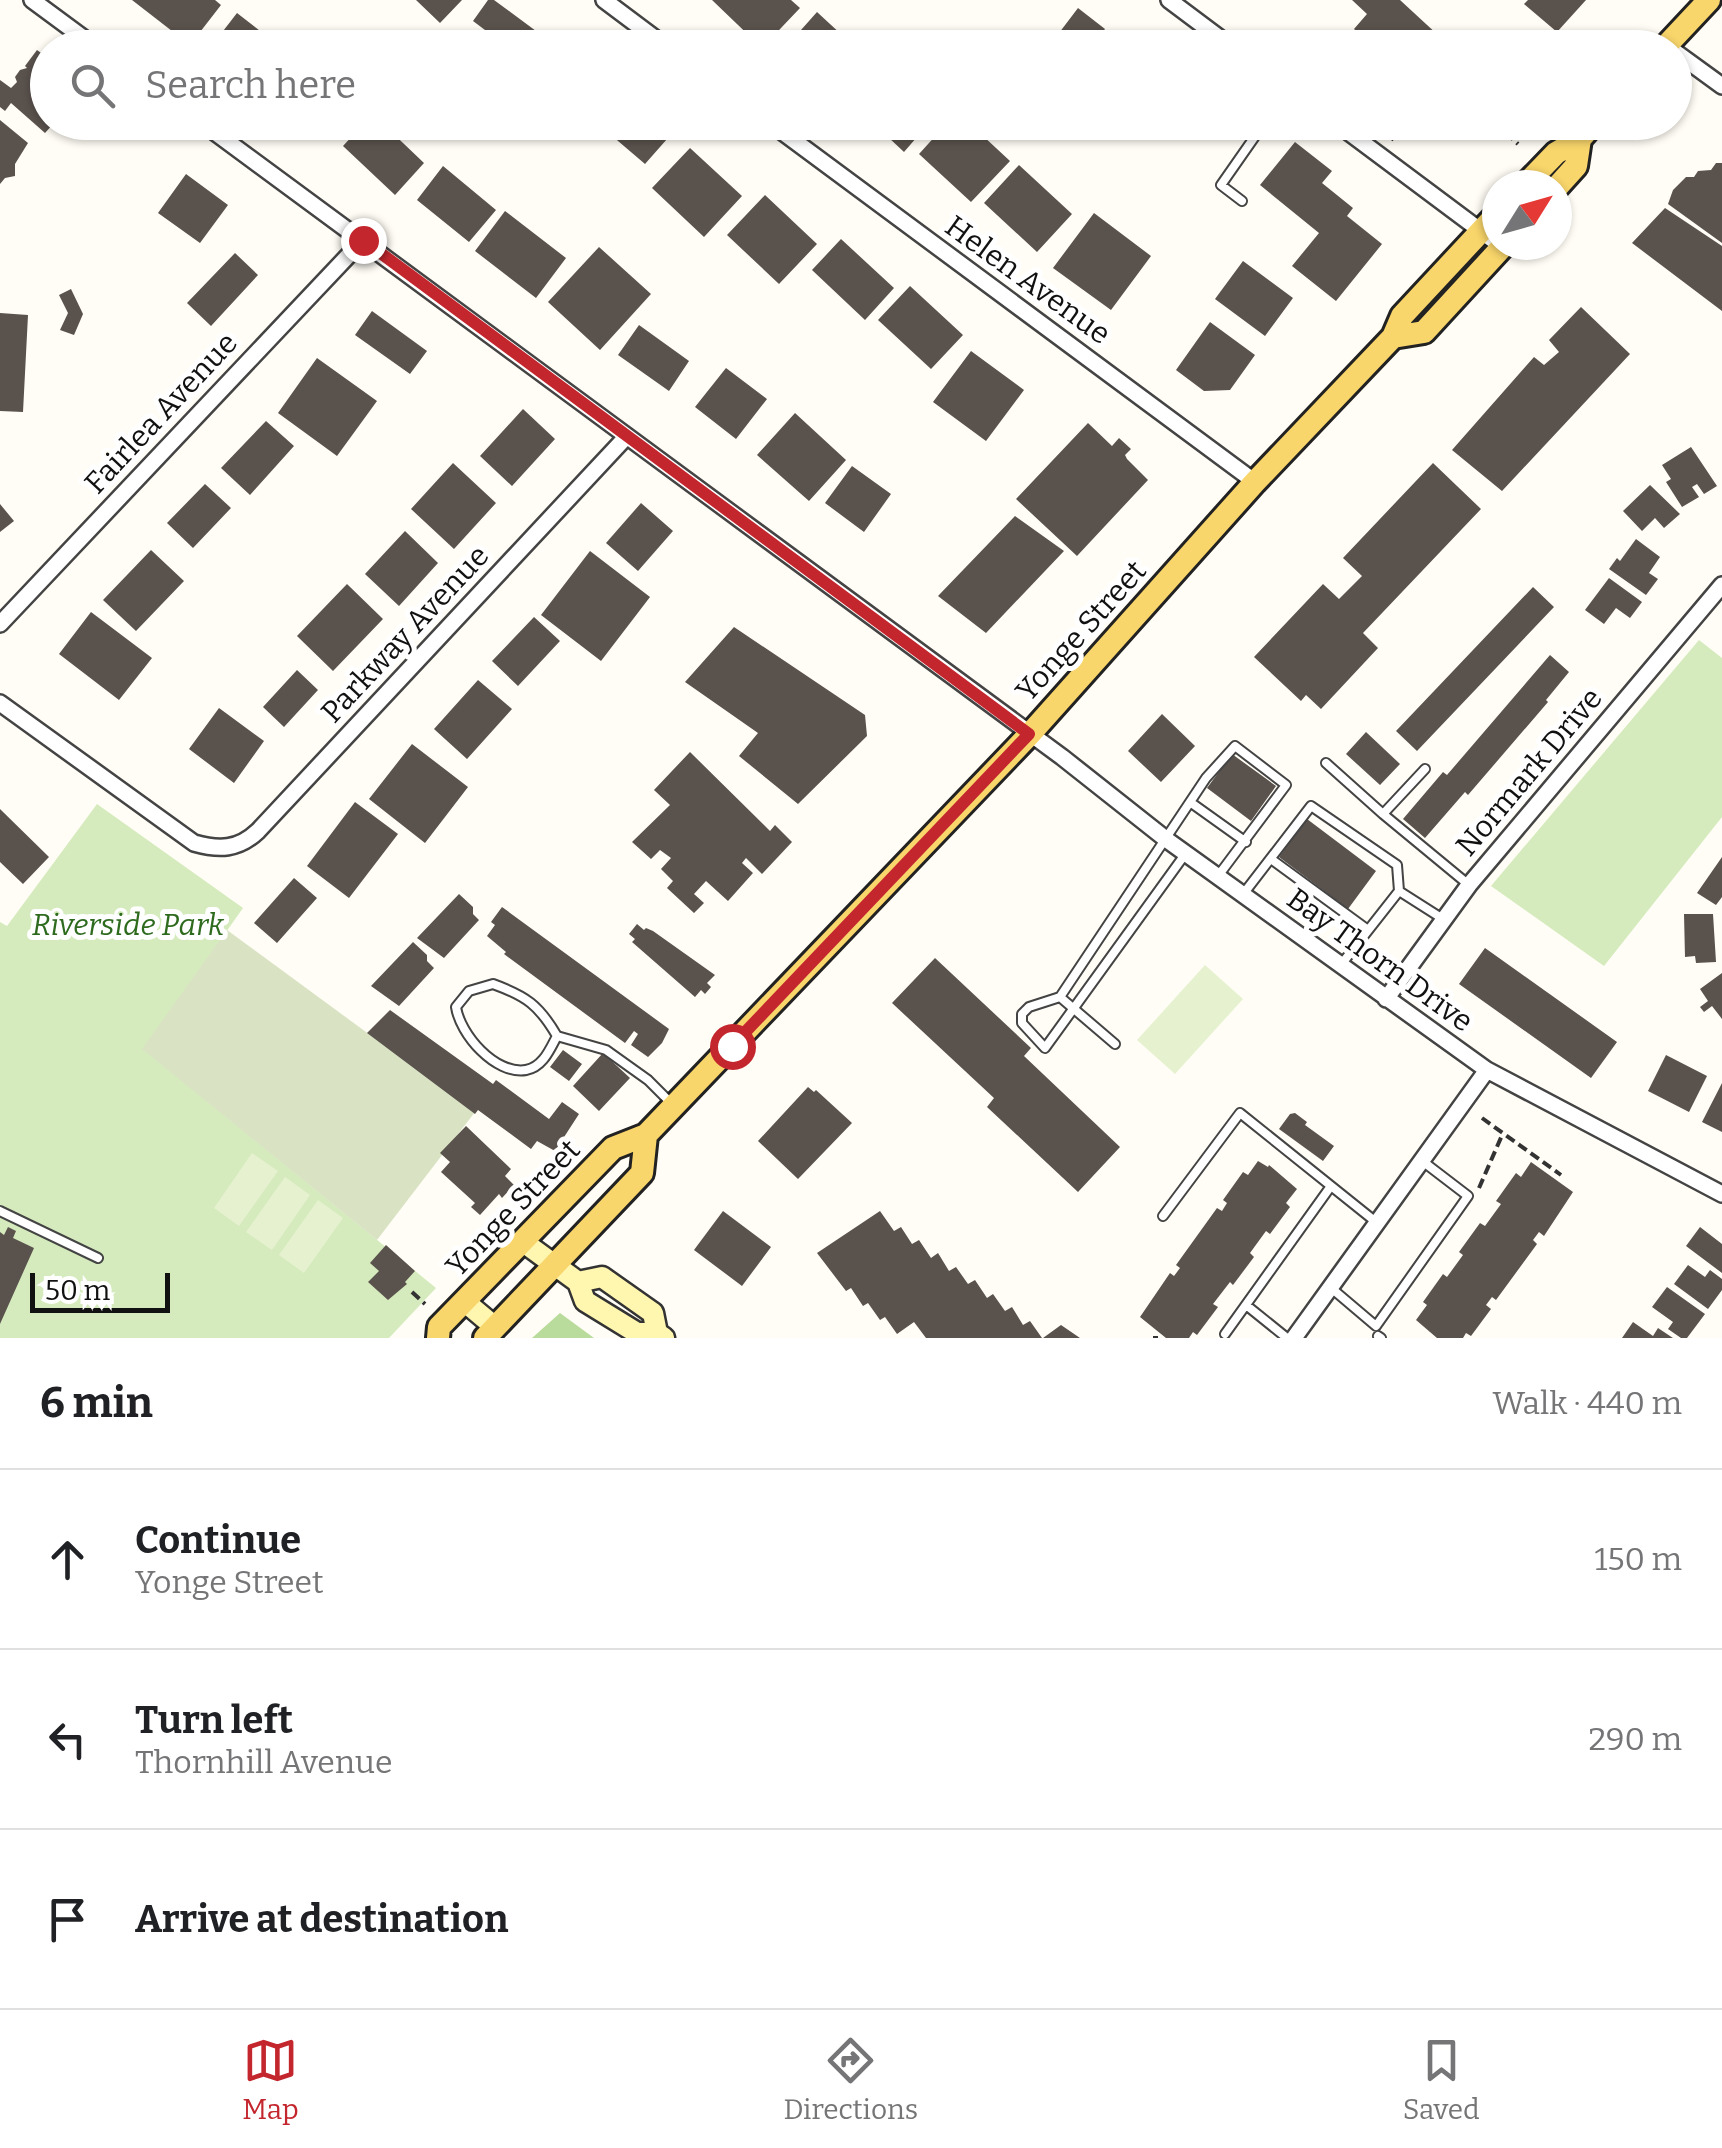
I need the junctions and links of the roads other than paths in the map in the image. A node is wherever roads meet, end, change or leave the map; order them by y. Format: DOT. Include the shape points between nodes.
graph roads {
  1 [pos="32,0"];
  2 [pos="604,0"];
  3 [pos="1169,0"];
  4 [pos="1709,0"];
  5 [pos="73,30"];
  6 [pos="644,30"];
  7 [pos="1208,30"];
  8 [pos="1683,30"];
  9 [pos="1692,65"];
  10 [pos="1722,86"];
  11 [pos="226,140"];
  12 [pos="793,140"];
  13 [pos="1252,140"];
  14 [pos="1359,140"];
  15 [pos="1573,140"];
  16 [pos="1585,140"];
  17 [pos="1539,170"];
  18 [pos="1572,170"];
  19 [pos="1242,201"];
  20 [pos="1482,231"];
  21 [pos="363,240"];
  22 [pos="1482,260"];
  23 [pos="626,436"];
  24 [pos="1255,482"];
  25 [pos="1722,585"];
  26 [pos="0,624"];
  27 [pos="0,703"];
  28 [pos="1029,734"];
  29 [pos="1326,764"];
  30 [pos="1425,769"];
  31 [pos="1190,802"];
  32 [pos="1383,814"];
  33 [pos="1167,840"];
  34 [pos="1246,842"];
  35 [pos="1186,853"];
  36 [pos="1271,859"];
  37 [pos="1218,876"];
  38 [pos="1469,885"];
  39 [pos="1399,890"];
  40 [pos="1243,895"];
  41 [pos="1443,920"];
  42 [pos="1368,930"];
  43 [pos="1340,966"];
  44 [pos="1060,997"];
  45 [pos="1386,999"];
  46 [pos="1074,1009"];
  47 [pos="557,1036"];
  48 [pos="1115,1044"];
  49 [pos="1487,1070"];
  50 [pos="674,1106"];
  51 [pos="646,1136"];
  52 [pos="1421,1160"];
  53 [pos="1331,1186"];
  54 [pos="1722,1194"];
  55 [pos="0,1211"];
  56 [pos="1163,1216"];
  57 [pos="1376,1222"];
  58 [pos="522,1241"];
  59 [pos="98,1258"];
  60 [pos="554,1265"];
  61 [pos="578,1282"];
  62 [pos="1330,1287"];
  63 [pos="464,1301"];
  64 [pos="1246,1305"];
  65 [pos="490,1332"];
  66 [pos="1225,1334"];
  67 [pos="1378,1335"];
  68 [pos="661,1336"];
  69 [pos="438,1338"];
  70 [pos="1290,1338"];
  1 -- 5 [label="street"];
  2 -- 6 [label="street"];
  3 -- 7 [label="street"];
  4 -- 8 [label="main road"];
  9 -- 10 [label="street"];
  11 -- 21 [label="street, Bay Thorn Drive"];
  12 -- 24 [label="street, Helen Avenue"];
  13 -- 19 [label="lane" via="1220,185"];
  14 -- 20 [label="street"];
  15 -- 17 [label="main road"];
  16 -- 18 [label="main road"];
  21 -- 23 [label="street, Bay Thorn Drive"];
  21 -- 26 [label="street, Fairlea Avenue"];
  22 -- 24 [label="main road, Yonge Street" via="1424,332 1393,336"];
  23 -- 27 [label="street, Parkway Avenue" via="240,844 194,843"];
  23 -- 28 [label="street, Bay Thorn Drive"];
  24 -- 28 [label="main road, Yonge Street"];
  25 -- 38 [label="street, Normark Drive"];
  28 -- 33 [label="street, Bay Thorn Drive"];
  28 -- 50 [label="main road, Yonge Street"];
  29 -- 32 [label="lane"];
  30 -- 32 [label="lane"];
  31 -- 33 [label="lane"];
  31 -- 34 [label="lane"];
  31 -- 34 [label="lane" via="1235,746 1286,785"];
  32 -- 38 [label="lane"];
  33 -- 35 [label="street, Bay Thorn Drive"];
  33 -- 44 [label="lane"];
  34 -- 37 [label="lane"];
  35 -- 37 [label="street, Bay Thorn Drive"];
  35 -- 46 [label="lane"];
  36 -- 39 [label="lane" via="1311,806 1397,865"];
  36 -- 40 [label="lane"];
  36 -- 42 [label="lane"];
  37 -- 40 [label="street, Bay Thorn Drive"];
  38 -- 41 [label="street, Normark Drive"];
  39 -- 41 [label="lane"];
  39 -- 42 [label="lane"];
  40 -- 43 [label="street, Bay Thorn Drive"];
  41 -- 45 [label="street, Normark Drive"];
  42 -- 43 [label="lane"];
  43 -- 45 [label="street, Bay Thorn Drive"];
  44 -- 46 [label="lane"];
  44 -- 46 [label="lane" via="1022,1014 1022,1023 1046,1048"];
  45 -- 49 [label="street, Bay Thorn Drive"];
  46 -- 48 [label="lane"];
  47 -- 47 [label="lane" via="546,1058 530,1070 510,1069 459,1026 456,1007 469,991 493,984 523,994"];
  47 -- 50 [label="lane" via="606,1050"];
  49 -- 52 [label="street"];
  49 -- 54 [label="street, Bay Thorn Drive"];
  50 -- 51 [label="main road, Yonge Street"];
  51 -- 58 [label="main road, Yonge Street" via="613,1148"];
  51 -- 60 [label="main road, Yonge Street" via="642,1173"];
  52 -- 57 [label="street"];
  52 -- 67 [label="lane" via="1468,1196"];
  53 -- 56 [label="lane" via="1240,1113"];
  53 -- 57 [label="lane"];
  53 -- 64 [label="lane"];
  55 -- 59 [label="lane"];
  57 -- 62 [label="street"];
  58 -- 60 [label="street"];
  58 -- 63 [label="main road, Yonge Street"];
  60 -- 61 [label="street"];
  60 -- 65 [label="main road, Yonge Street"];
  61 -- 68 [label="street" via="585,1301 637,1333"];
  61 -- 68 [label="street" via="602,1277 653,1313"];
  62 -- 67 [label="lane"];
  62 -- 70 [label="street"];
  63 -- 65 [label="street"];
  63 -- 69 [label="main road, Yonge Street" via="438,1327"];
  64 -- 66 [label="lane"];
  64 -- 70 [label="lane"];
}
